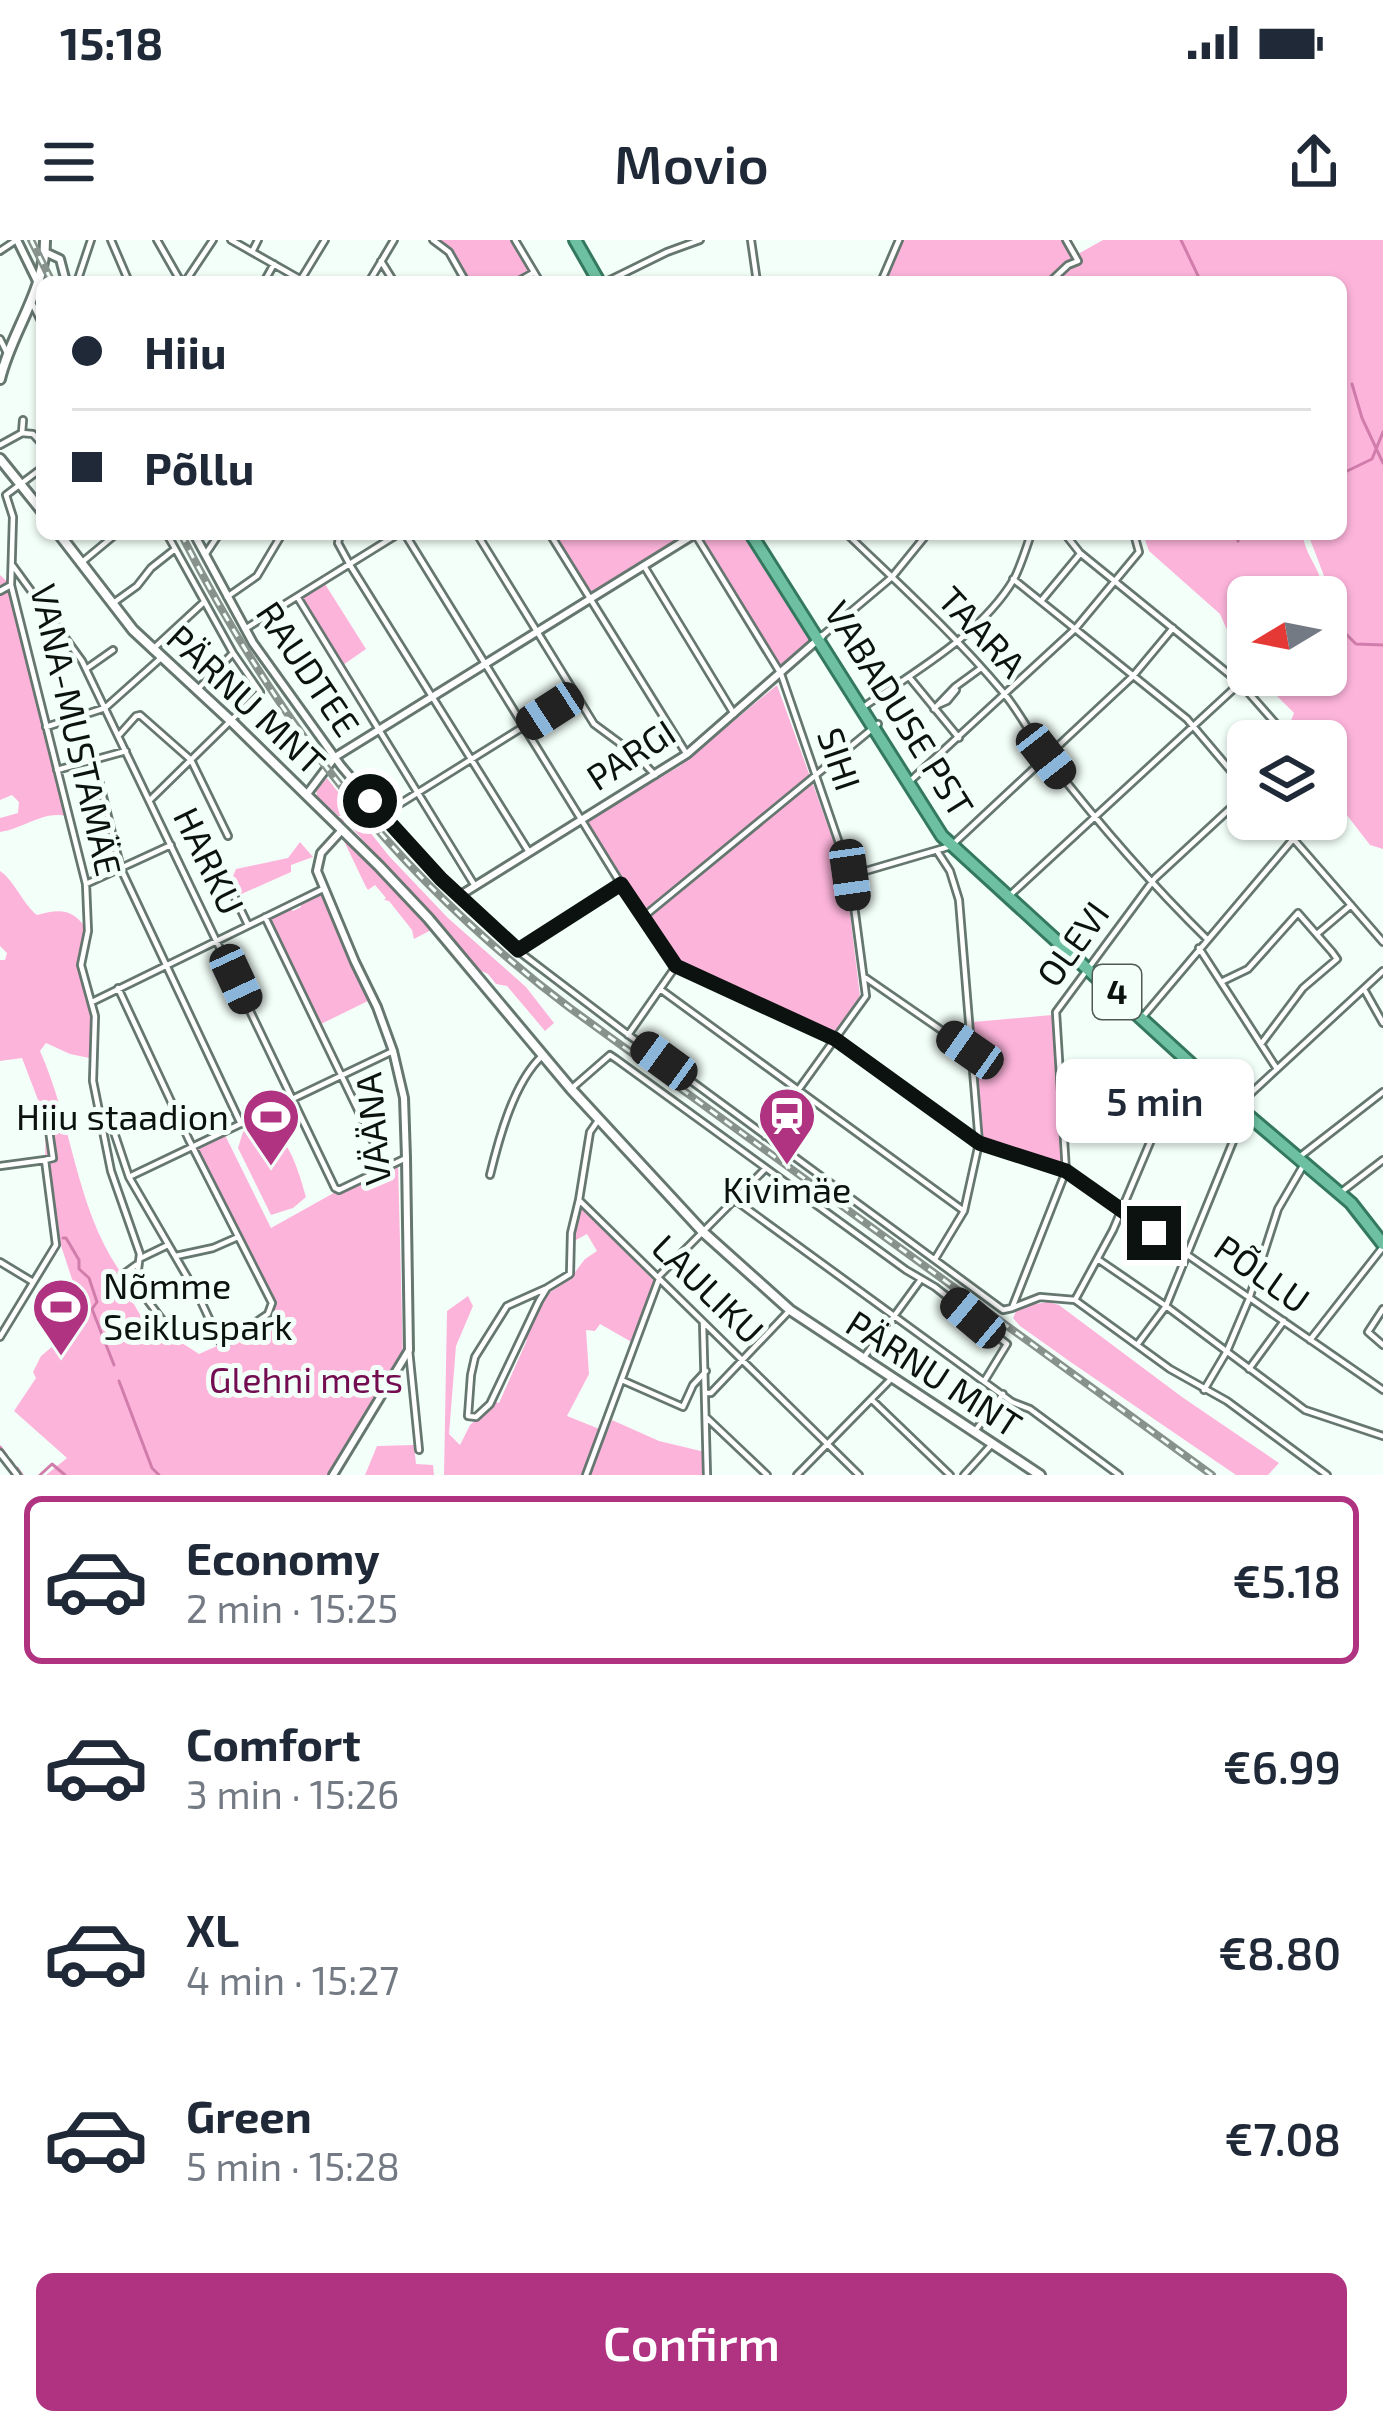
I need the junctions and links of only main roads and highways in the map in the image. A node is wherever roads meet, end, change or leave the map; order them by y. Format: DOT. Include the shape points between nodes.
graph roads {
  1 [pos="45,240"];
  2 [pos="578,240"];
  3 [pos="41,276"];
  4 [pos="599,276"];
  5 [pos="36,293"];
  6 [pos="0,379"];
  7 [pos="0,459"];
  8 [pos="36,504"];
  9 [pos="63,540"];
  10 [pos="759,540"];
  11 [pos="1142,1018"];
  12 [pos="1242,1109"];
  13 [pos="1382,1239"];
  14 [pos="1040,1475"];
  1 -- 3 [label="main road"];
  2 -- 4 [label="highway"];
  5 -- 6 [label="main road"];
  7 -- 8 [label="main road"];
  9 -- 14 [label="main road, PÄRNU MNT" via="156,654 310,790 704,1232 790,1310"];
  10 -- 11 [label="highway, VABADUSE PST / 4" via="946,847"];
  11 -- 12 [label="highway, VABADUSE PST / 4"];
  11 -- 12 [label="highway, VABADUSE PST / 4"];
  12 -- 13 [label="highway, VABADUSE PST / 4" via="1341,1192"];
}
